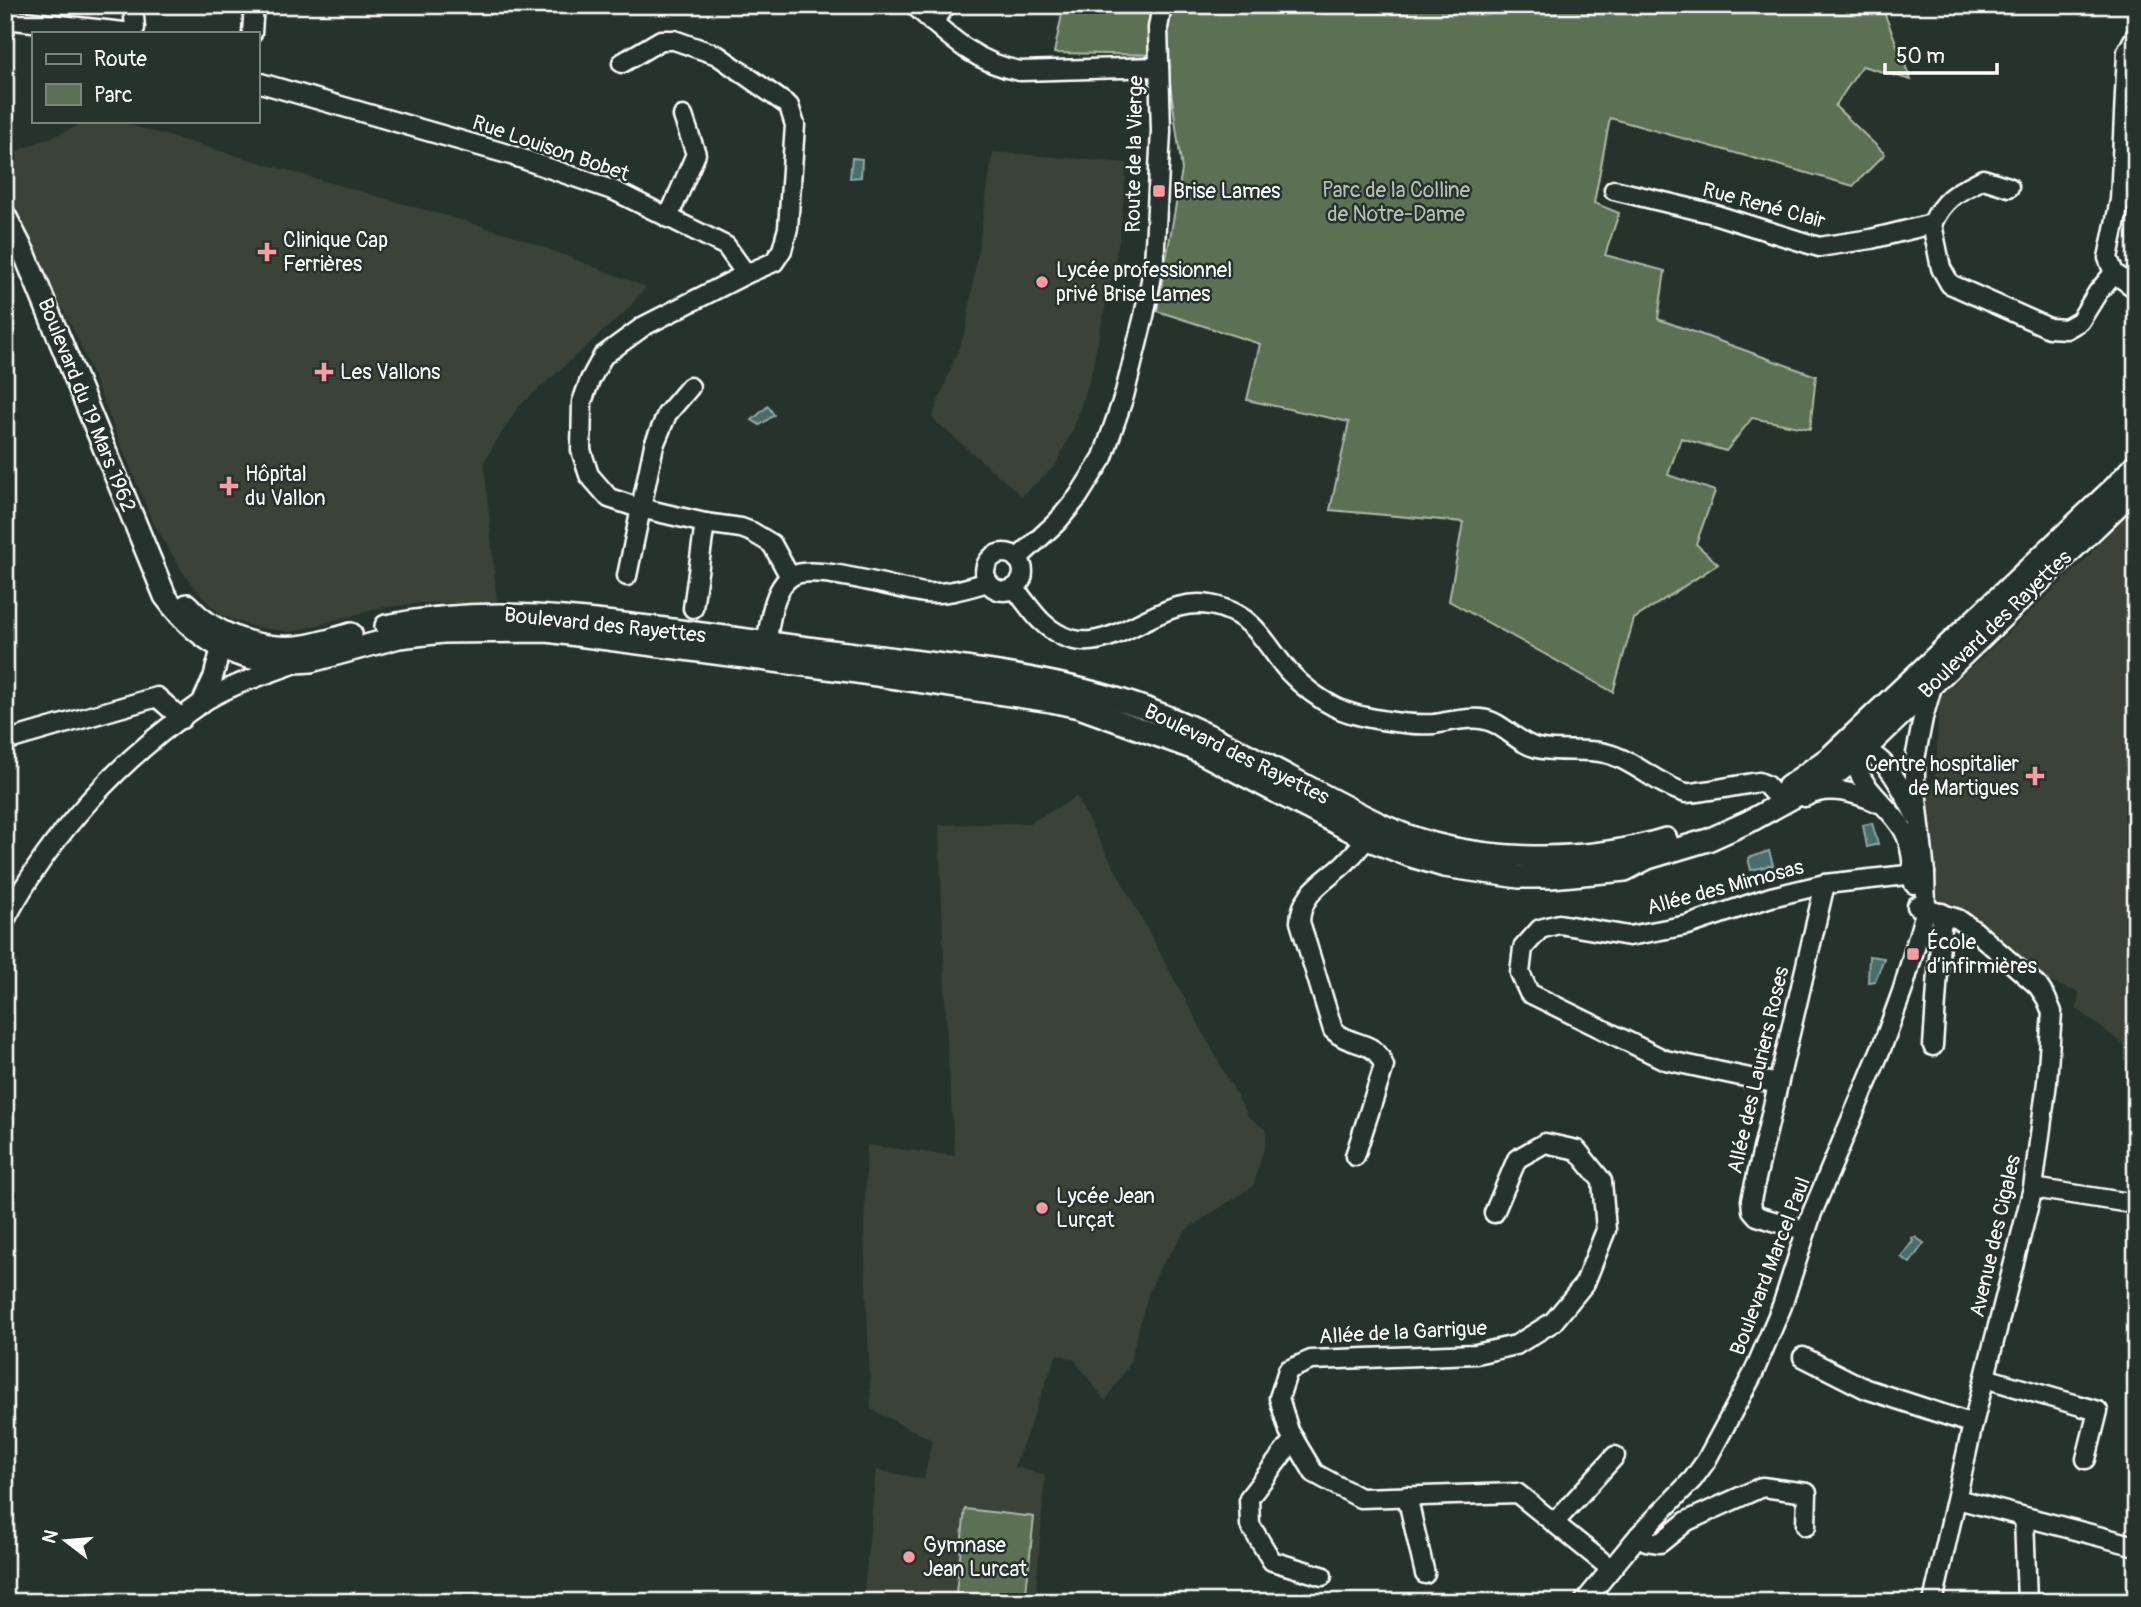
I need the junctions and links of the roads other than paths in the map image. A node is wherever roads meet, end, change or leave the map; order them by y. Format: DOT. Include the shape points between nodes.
graph roads {
  1 [pos="132,5"];
  2 [pos="254,5"];
  3 [pos="914,5"];
  4 [pos="947,5"];
  5 [pos="1162,5"];
  6 [pos="5,19"];
  7 [pos="932,22"];
  8 [pos="124,32"];
  9 [pos="133,32"];
  10 [pos="252,32"];
  11 [pos="2136,35"];
  12 [pos="622,63"];
  13 [pos="1158,67"];
  14 [pos="259,83"];
  15 [pos="682,116"];
  16 [pos="2009,187"];
  17 [pos="1614,190"];
  18 [pos="5,216"];
  19 [pos="668,218"];
  20 [pos="1932,224"];
  21 [pos="2114,273"];
  22 [pos="746,274"];
  23 [pos="2136,289"];
  24 [pos="690,387"];
  25 [pos="2136,464"];
  26 [pos="2136,488"];
  27 [pos="640,508"];
  28 [pos="705,523"];
  29 [pos="148,557"];
  30 [pos="1017,559"];
  31 [pos="627,576"];
  32 [pos="790,577"];
  33 [pos="988,582"];
  34 [pos="1014,588"];
  35 [pos="179,596"];
  36 [pos="693,608"];
  37 [pos="363,631"];
  38 [pos="229,649"];
  39 [pos="766,651"];
  40 [pos="298,662"];
  41 [pos="1933,683"];
  42 [pos="231,688"];
  43 [pos="201,704"];
  44 [pos="182,719"];
  45 [pos="5,741"];
  46 [pos="1853,752"];
  47 [pos="1775,795"];
  48 [pos="1884,804"];
  49 [pos="1920,824"];
  50 [pos="1372,831"];
  51 [pos="1625,870"];
  52 [pos="1919,873"];
  53 [pos="1825,884"];
  54 [pos="1927,909"];
  55 [pos="5,920"];
  56 [pos="1933,1046"];
  57 [pos="1778,1084"];
  58 [pos="1355,1156"];
  59 [pos="2033,1188"];
  60 [pos="2136,1204"];
  61 [pos="1494,1213"];
  62 [pos="1806,1231"];
  63 [pos="1803,1357"];
  64 [pos="1985,1378"];
  65 [pos="1973,1424"];
  66 [pos="1294,1439"];
  67 [pos="1615,1456"];
  68 [pos="2086,1459"];
  69 [pos="1408,1496"];
  70 [pos="1956,1499"];
  71 [pos="2024,1517"];
  72 [pos="1554,1523"];
  73 [pos="1806,1526"];
  74 [pos="1639,1535"];
  75 [pos="2136,1545"];
  76 [pos="1610,1568"];
  77 [pos="1425,1574"];
  78 [pos="1322,1576"];
  79 [pos="1584,1602"];
  80 [pos="1933,1602"];
  81 [pos="2027,1602"];
  1 -- 9 [label="street"];
  2 -- 10 [label="street"];
  3 -- 7 [label="street"];
  4 -- 7 [label="street"];
  5 -- 13 [label="street, Route de la Vierge"];
  6 -- 8 [label="street"];
  7 -- 13 [label="street" via="970,53 1004,68"];
  11 -- 21 [label="street" via="2127,52 2125,72 2120,200 2108,258"];
  12 -- 22 [label="street" via="661,40 674,40 717,55 789,106 795,124 788,228 774,262"];
  13 -- 30 [label="street, Route de la Vierge" via="1161,131 1153,265 1125,396 1103,457 1078,497"];
  14 -- 19 [label="street, Rue Louison Bobet" via="511,155 615,191"];
  15 -- 19 [label="street" via="696,154"];
  16 -- 20 [label="street" via="1983,179 1940,206"];
  17 -- 20 [label="street, Rue René Clair" via="1819,247"];
  18 -- 29 [label="main road, Boulevard du 19 Mars 1962"];
  19 -- 22 [label="street, Rue Louison Bobet" via="726,246"];
  20 -- 21 [label="street" via="1941,268 1950,284 2049,328 2066,329 2080,321"];
  21 -- 23 [label="street"];
  22 -- 27 [label="street" via="644,326 603,356 590,380 582,402 582,450 589,475 609,498"];
  24 -- 27 [label="street" via="667,414 654,445"];
  25 -- 46 [label="main road, Boulevard des Rayettes" via="1911,681"];
  26 -- 41 [label="main road, Boulevard des Rayettes"];
  27 -- 28 [label="street"];
  27 -- 31 [label="street"];
  28 -- 32 [label="street" via="741,527 772,544"];
  28 -- 36 [label="street"];
  29 -- 35 [label="main road, Boulevard des Rayettes"];
  29 -- 38 [label="main road, Boulevard des Rayettes" via="165,596 180,616 199,635"];
  30 -- 33 [label="street" via="1003,553 994,556 986,565"];
  30 -- 34 [label="street" via="1022,574"];
  32 -- 33 [label="street" via="820,573 927,593 960,591"];
  32 -- 39 [label="street" via="772,610"];
  33 -- 34 [label="street" via="997,590"];
  34 -- 47 [label="street" via="1041,621 1070,639 1088,642 1110,638 1184,604 1220,607 1245,617 1296,678 1337,708 1405,725 1481,719 1537,748 1606,753 1687,794 1759,782"];
  35 -- 37 [label="main road, Boulevard des Rayettes" via="216,628 269,646 297,647"];
  35 -- 38 [label="street" via="184,610"];
  37 -- 38 [label="street" via="324,649 296,653"];
  37 -- 39 [label="main road, Boulevard des Rayettes" via="434,618 541,615"];
  38 -- 40 [label="main road, Boulevard des Rayettes" via="278,662"];
  38 -- 42 [label="street" via="236,670"];
  38 -- 43 [label="street"];
  39 -- 40 [label="main road, Boulevard des Rayettes" via="547,631 443,632 399,637"];
  39 -- 50 [label="main road, Boulevard des Rayettes" via="888,678 1079,707 1192,747"];
  40 -- 42 [label="street"];
  41 -- 46 [label="main road, Boulevard des Rayettes"];
  41 -- 49 [label="street, Boulevard Marcel Paul" via="1915,759"];
  42 -- 43 [label="street"];
  43 -- 44 [label="street"];
  44 -- 45 [label="street" via="157,697"];
  44 -- 55 [label="street" via="149,742 94,794 26,881"];
  46 -- 47 [label="main road, Boulevard des Rayettes"];
  46 -- 48 [label="street, Boulevard Marcel Paul" via="1859,774"];
  46 -- 49 [label="street, Boulevard Marcel Paul" via="1883,762"];
  46 -- 51 [label="main road, Boulevard des Rayettes" via="1837,774 1750,821"];
  47 -- 50 [label="main road, Boulevard des Rayettes" via="1748,810 1656,842 1573,856 1493,855"];
  48 -- 51 [label="street" via="1840,790 1811,794 1726,840"];
  48 -- 52 [label="street, Boulevard Marcel Paul" via="1906,834"];
  49 -- 52 [label="street, Boulevard Marcel Paul"];
  50 -- 51 [label="main road, Boulevard des Rayettes" via="1444,866 1482,873 1551,877"];
  50 -- 58 [label="street" via="1305,899 1300,922 1333,1030 1342,1038 1370,1046 1384,1066"];
  52 -- 53 [label="street, Allée des Mimosas"];
  52 -- 54 [label="street, Boulevard Marcel Paul"];
  53 -- 57 [label="street, Allée des Lauriers Roses"];
  53 -- 57 [label="street, Allée des Mimosas" via="1688,925 1629,936 1559,924 1540,929 1523,948 1520,972 1529,993 1665,1059"];
  54 -- 56 [label="street"];
  54 -- 59 [label="street, Avenue des Cigales" via="1958,919 1994,947 2038,986 2052,1012"];
  54 -- 62 [label="street, Boulevard Marcel Paul" via="1883,1044"];
  57 -- 62 [label="street, Allée des Lauriers Roses" via="1752,1210 1757,1216"];
  59 -- 60 [label="street"];
  59 -- 64 [label="street, Avenue des Cigales"];
  61 -- 66 [label="street, Allée de la Garrigue" via="1517,1159 1545,1143 1577,1150 1602,1181 1606,1230 1586,1283 1553,1322 1516,1345 1476,1354 1311,1360 1288,1370 1279,1398"];
  62 -- 74 [label="street, Boulevard Marcel Paul" via="1754,1374 1706,1461"];
  63 -- 65 [label="street" via="1866,1389"];
  64 -- 65 [label="street, Avenue des Cigales"];
  64 -- 68 [label="street" via="2098,1410"];
  65 -- 70 [label="street, Avenue des Cigales"];
  66 -- 69 [label="street, Allée de la Garrigue" via="1314,1473 1360,1498"];
  66 -- 78 [label="street" via="1249,1498 1250,1525 1272,1561"];
  67 -- 72 [label="street"];
  69 -- 72 [label="street, Allée de la Garrigue" via="1517,1493"];
  69 -- 77 [label="street"];
  70 -- 71 [label="street"];
  70 -- 80 [label="street, Avenue des Cigales"];
  71 -- 75 [label="street"];
  71 -- 81 [label="street"];
  72 -- 76 [label="street, Allée de la Garrigue"];
  73 -- 74 [label="street" via="1807,1493 1762,1487 1687,1521 1660,1543"];
  74 -- 76 [label="street, Boulevard Marcel Paul"];
  76 -- 79 [label="street, Boulevard Marcel Paul"];
}
